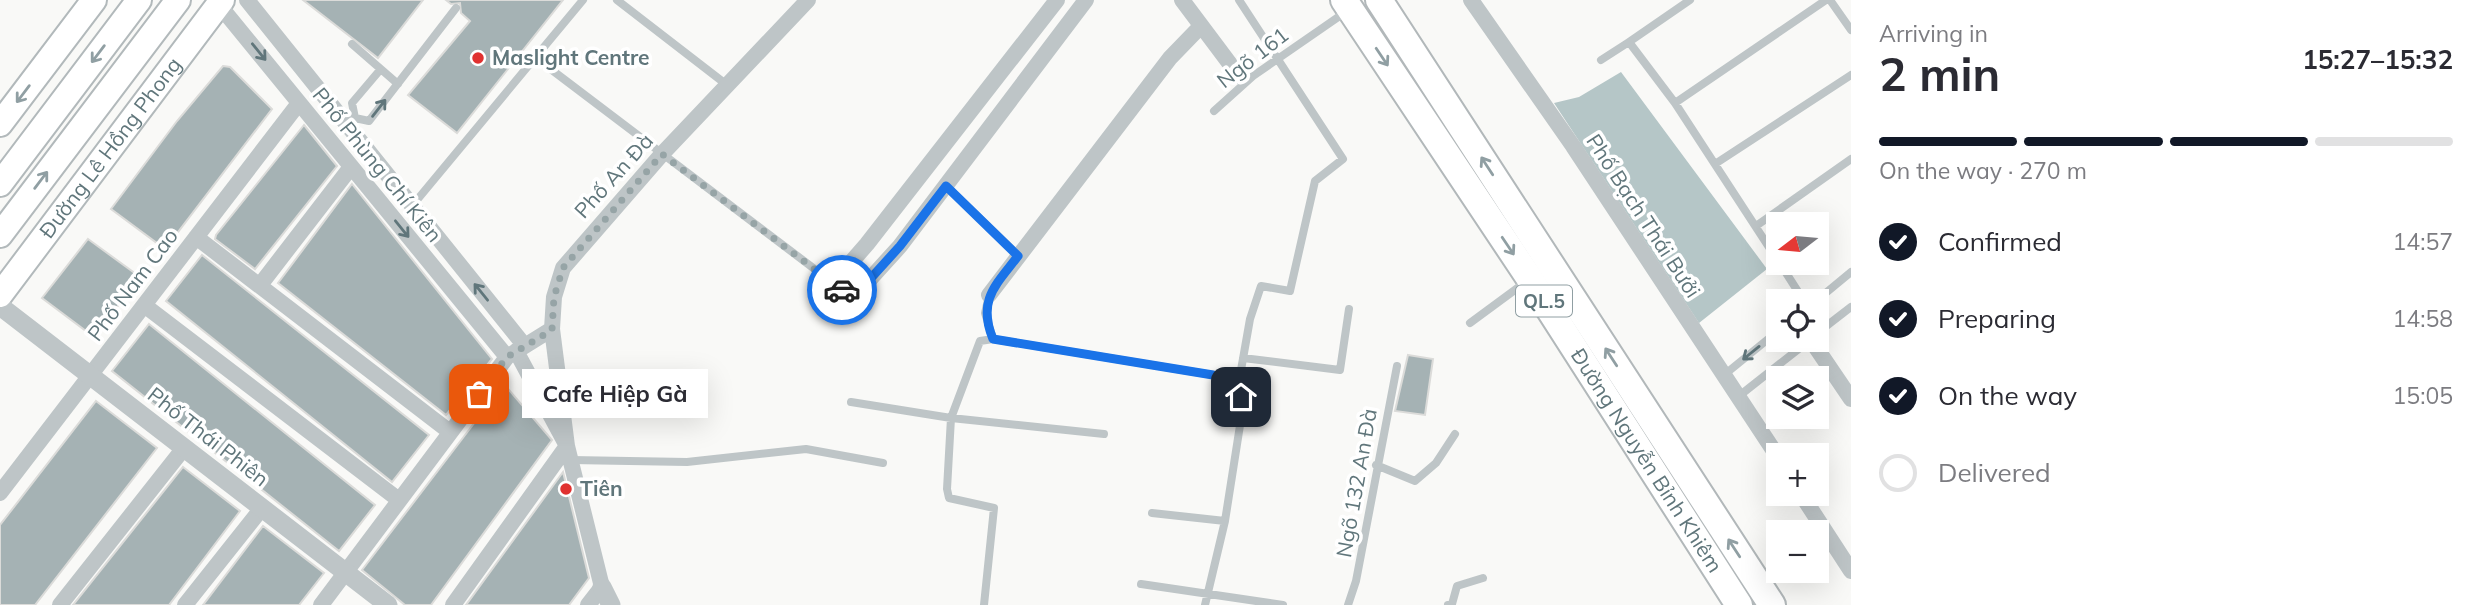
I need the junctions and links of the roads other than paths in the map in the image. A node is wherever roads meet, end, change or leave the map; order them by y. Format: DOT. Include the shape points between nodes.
graph roads {
  1 [pos="93,0"];
  2 [pos="139,0"];
  3 [pos="178,0"];
  4 [pos="247,0"];
  5 [pos="583,0"];
  6 [pos="617,0"];
  7 [pos="808,0"];
  8 [pos="1057,0"];
  9 [pos="1086,0"];
  10 [pos="1182,0"];
  11 [pos="1239,0"];
  12 [pos="1379,0"];
  13 [pos="1471,0"];
  14 [pos="1689,0"];
  15 [pos="1828,0"];
  16 [pos="218,2"];
  17 [pos="1347,5"];
  18 [pos="456,8"];
  19 [pos="1201,26"];
  20 [pos="1851,30"];
  21 [pos="1629,42"];
  22 [pos="352,44"];
  23 [pos="536,58"];
  24 [pos="1277,59"];
  25 [pos="1601,60"];
  26 [pos="380,70"];
  27 [pos="1851,75"];
  28 [pos="1238,76"];
  29 [pos="398,84"];
  30 [pos="727,85"];
  31 [pos="299,103"];
  32 [pos="1675,103"];
  33 [pos="1214,111"];
  34 [pos="0,124"];
  35 [pos="353,128"];
  36 [pos="662,154"];
  37 [pos="1851,159"];
  38 [pos="346,160"];
  39 [pos="1715,164"];
  40 [pos="0,184"];
  41 [pos="946,186"];
  42 [pos="412,206"];
  43 [pos="1756,226"];
  44 [pos="0,235"];
  45 [pos="196,237"];
  46 [pos="1766,242"];
  47 [pos="1018,256"];
  48 [pos="1851,272"];
  49 [pos="1530,279"];
  50 [pos="833,283"];
  51 [pos="260,285"];
  52 [pos="1829,290"];
  53 [pos="0,295"];
  54 [pos="989,295"];
  55 [pos="144,305"];
  56 [pos="0,306"];
  57 [pos="1851,307"];
  58 [pos="1349,309"];
  59 [pos="1471,323"];
  60 [pos="1829,325"];
  61 [pos="552,330"];
  62 [pos="993,339"];
  63 [pos="1766,341"];
  64 [pos="515,351"];
  65 [pos="1795,352"];
  66 [pos="1818,352"];
  67 [pos="1243,358"];
  68 [pos="1397,366"];
  69 [pos="1724,375"];
  70 [pos="90,376"];
  71 [pos="1739,396"];
  72 [pos="1241,397"];
  73 [pos="1851,399"];
  74 [pos="851,402"];
  75 [pos="951,418"];
  76 [pos="450,432"];
  77 [pos="1104,434"];
  78 [pos="1455,434"];
  79 [pos="1769,443"];
  80 [pos="184,448"];
  81 [pos="569,453"];
  82 [pos="883,463"];
  83 [pos="1376,466"];
  84 [pos="0,493"];
  85 [pos="400,500"];
  86 [pos="1809,506"];
  87 [pos="262,508"];
  88 [pos="1152,513"];
  89 [pos="1225,522"];
  90 [pos="1851,571"];
  91 [pos="345,572"];
  92 [pos="1483,578"];
  93 [pos="1141,584"];
  94 [pos="602,587"];
  95 [pos="1207,595"];
  96 [pos="1765,596"];
  97 [pos="1735,604"];
  98 [pos="60,605"];
  99 [pos="185,605"];
  100 [pos="321,605"];
  101 [pos="388,605"];
  102 [pos="453,605"];
  103 [pos="588,605"];
  104 [pos="611,605"];
  105 [pos="984,605"];
  106 [pos="1205,605"];
  107 [pos="1283,605"];
  108 [pos="1348,605"];
  109 [pos="1451,605"];
  1 -- 34 [label="main road, one-way"];
  2 -- 40 [label="main road, one-way"];
  44 -- 3 [label="main road, Đường Lê Hồng Phong, one-way"];
  4 -- 35 [label="street, Phố Phùng Chí Kiên"];
  5 -- 23 [label="lane"];
  6 -- 30 [label="lane"];
  7 -- 30 [label="street, Phố An Đà"];
  8 -- 50 [label="street"];
  9 -- 41 [label="street"];
  10 -- 19 [label="street"];
  11 -- 24 [label="lane"];
  96 -- 12 [label="highway, Đường Nguyễn Bỉnh Khiêm / QL.5, one-way"];
  13 -- 69 [label="street, Phố Bạch Thái Bưởi"];
  14 -- 21 [label="lane"];
  15 -- 20 [label="lane"];
  15 -- 32 [label="lane"];
  16 -- 31 [label="street, Phố Phùng Chí Kiên, one-way"];
  16 -- 53 [label="main road, Đường Lê Hồng Phong"];
  17 -- 24 [label="lane, Ngõ 161"];
  17 -- 49 [label="highway, Đường Nguyễn Bỉnh Khiêm / QL.5, one-way"];
  18 -- 29 [label="lane"];
  19 -- 28 [label="street"];
  19 -- 47 [label="street" via="1170,58"];
  21 -- 25 [label="lane"];
  21 -- 32 [label="lane"];
  22 -- 26 [label="lane"];
  23 -- 36 [label="lane"];
  23 -- 42 [label="lane"];
  24 -- 33 [label="lane, Ngõ 161"];
  24 -- 67 [label="lane" via="1343,159 1315,181 1290,291 1261,286"];
  26 -- 29 [label="lane"];
  26 -- 35 [label="lane" via="352,103"];
  27 -- 39 [label="lane"];
  35 -- 29 [label="lane, one-way" via="369,121"];
  30 -- 36 [label="street, Phố An Đà"];
  31 -- 38 [label="street, Phố Phùng Chí Kiên"];
  31 -- 45 [label="street, Phố Nam Cao"];
  32 -- 39 [label="lane"];
  35 -- 38 [label="street"];
  35 -- 42 [label="street, Phố Phùng Chí Kiên"];
  36 -- 50 [label="lane"];
  36 -- 61 [label="street, Phố An Đà" via="563,268 554,297"];
  37 -- 43 [label="lane"];
  38 -- 51 [label="street"];
  38 -- 64 [label="street, Phố Phùng Chí Kiên, one-way"];
  39 -- 43 [label="lane"];
  41 -- 47 [label="lane"];
  41 -- 50 [label="street" via="852,299"];
  64 -- 42 [label="street, Phố Phùng Chí Kiên, one-way"];
  43 -- 46 [label="lane"];
  45 -- 51 [label="street"];
  45 -- 55 [label="street, Phố Nam Cao"];
  47 -- 54 [label="street"];
  48 -- 52 [label="lane"];
  49 -- 59 [label="lane"];
  49 -- 97 [label="highway, Đường Nguyễn Bỉnh Khiêm / QL.5"];
  51 -- 76 [label="street"];
  54 -- 62 [label="lane" via="985,313"];
  55 -- 70 [label="street, Phố Nam Cao"];
  55 -- 85 [label="street"];
  56 -- 70 [label="street, Phố Thái Phiên"];
  57 -- 60 [label="lane"];
  58 -- 67 [label="lane" via="1340,370"];
  61 -- 64 [label="street"];
  61 -- 81 [label="street, Phố An Đà"];
  62 -- 72 [label="lane" via="1213,375 1237,387"];
  62 -- 75 [label="lane" via="980,341 975,348"];
  63 -- 69 [label="lane, one-way"];
  64 -- 76 [label="street"];
  64 -- 81 [label="street"];
  65 -- 71 [label="lane"];
  66 -- 73 [label="street"];
  67 -- 72 [label="lane"];
  68 -- 83 [label="lane, Ngõ 132 An Đà"];
  69 -- 71 [label="street, Phố Bạch Thái Bưởi"];
  70 -- 80 [label="street, Phố Thái Phiên"];
  70 -- 84 [label="street, Phố Nam Cao"];
  71 -- 79 [label="street, Phố Bạch Thái Bưởi"];
  72 -- 89 [label="lane"];
  74 -- 75 [label="lane"];
  75 -- 77 [label="lane"];
  75 -- 105 [label="lane" via="950,498 994,508"];
  76 -- 85 [label="street"];
  78 -- 83 [label="lane" via="1436,463 1415,481"];
  80 -- 87 [label="street, Phố Thái Phiên"];
  80 -- 98 [label="street"];
  81 -- 82 [label="lane" via="687,462 806,449"];
  81 -- 94 [label="street, Phố An Đà"];
  81 -- 102 [label="street"];
  83 -- 108 [label="lane, Ngõ 132 An Đà"];
  85 -- 91 [label="street"];
  86 -- 90 [label="street"];
  87 -- 91 [label="street, Phố Thái Phiên"];
  87 -- 99 [label="street"];
  88 -- 89 [label="lane"];
  89 -- 95 [label="lane"];
  91 -- 100 [label="street"];
  91 -- 101 [label="street, Phố Thái Phiên"];
  92 -- 109 [label="lane" via="1457,586"];
  93 -- 95 [label="lane"];
  94 -- 103 [label="street"];
  94 -- 104 [label="street"];
  95 -- 106 [label="lane"];
  95 -- 107 [label="lane"];
}
